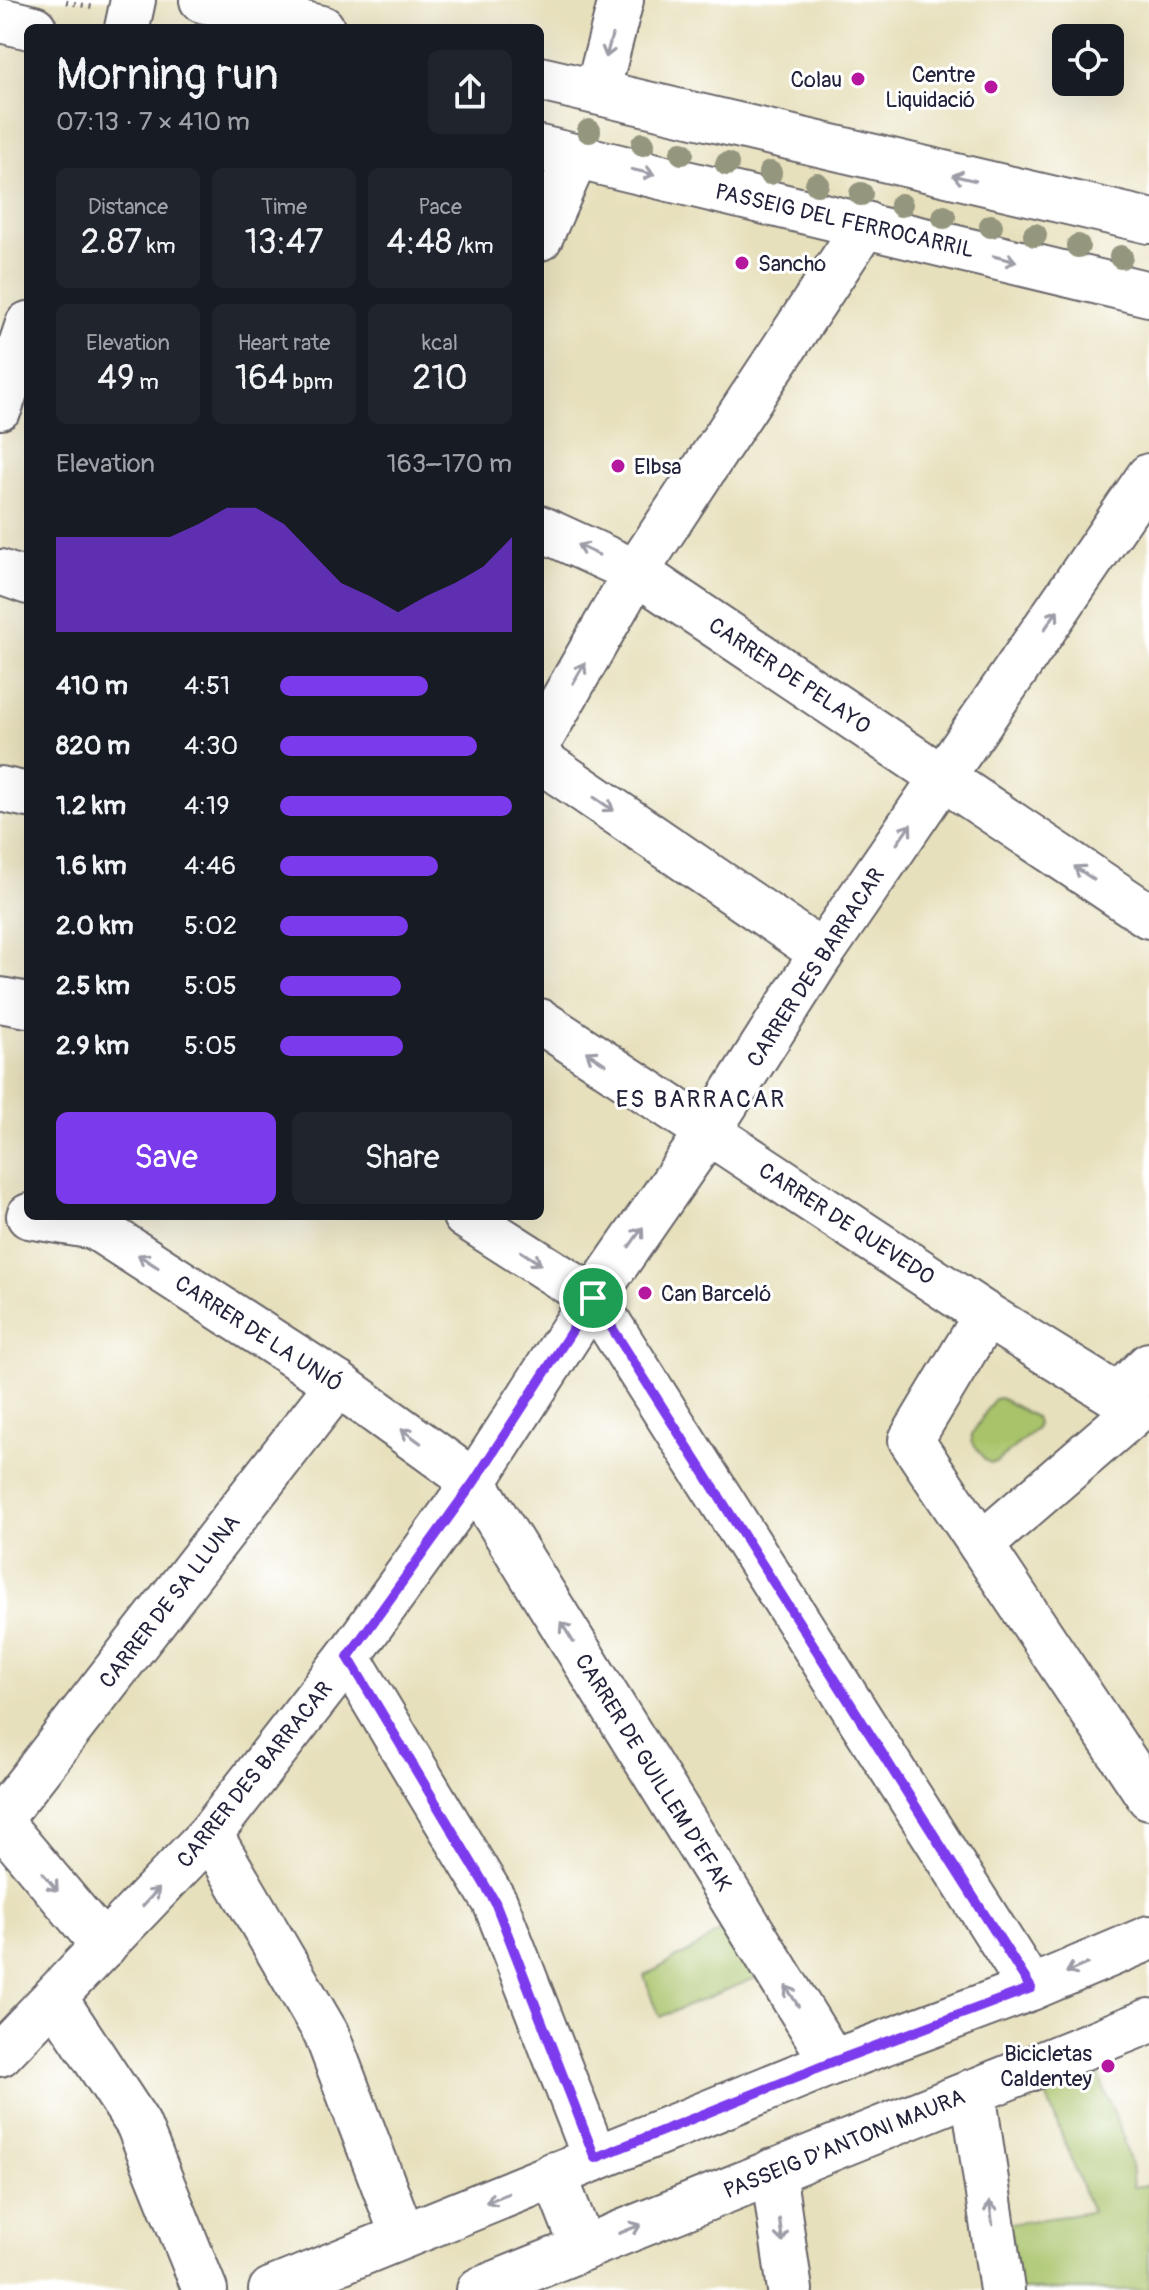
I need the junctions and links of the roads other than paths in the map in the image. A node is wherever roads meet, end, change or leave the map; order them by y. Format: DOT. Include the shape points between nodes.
graph roads {
  1 [pos="133,0"];
  2 [pos="202,0"];
  3 [pos="621,0"];
  4 [pos="0,20"];
  5 [pos="128,24"];
  6 [pos="305,24"];
  7 [pos="24,26"];
  8 [pos="544,80"];
  9 [pos="597,92"];
  10 [pos="558,152"];
  11 [pos="544,219"];
  12 [pos="1149,221"];
  13 [pos="866,224"];
  14 [pos="1149,294"];
  15 [pos="19,344"];
  16 [pos="0,407"];
  17 [pos="1149,476"];
  18 [pos="544,530"];
  19 [pos="0,572"];
  20 [pos="636,572"];
  21 [pos="24,581"];
  22 [pos="544,733"];
  23 [pos="544,763"];
  24 [pos="943,778"];
  25 [pos="0,789"];
  26 [pos="24,794"];
  27 [pos="1149,916"];
  28 [pos="822,953"];
  29 [pos="0,1000"];
  30 [pos="24,1004"];
  31 [pos="544,1024"];
  32 [pos="708,1132"];
  33 [pos="0,1211"];
  34 [pos="24,1215"];
  35 [pos="52,1220"];
  36 [pos="471,1220"];
  37 [pos="593,1298"];
  38 [pos="986,1315"];
  39 [pos="1149,1365"];
  40 [pos="338,1384"];
  41 [pos="1134,1414"];
  42 [pos="474,1482"];
  43 [pos="981,1545"];
  44 [pos="348,1657"];
  45 [pos="1149,1797"];
  46 [pos="0,1820"];
  47 [pos="210,1834"];
  48 [pos="1149,1938"];
  49 [pos="104,1946"];
  50 [pos="1031,1988"];
  51 [pos="55,1998"];
  52 [pos="1149,2021"];
  53 [pos="0,2054"];
  54 [pos="833,2062"];
  55 [pos="973,2091"];
  56 [pos="595,2158"];
  57 [pos="773,2171"];
  58 [pos="554,2174"];
  59 [pos="403,2236"];
  60 [pos="578,2264"];
  61 [pos="205,2290"];
  62 [pos="271,2290"];
  63 [pos="479,2290"];
  64 [pos="790,2290"];
  65 [pos="1002,2290"];
  1 -- 5 [label="street"];
  2 -- 6 [label="street"];
  3 -- 9 [label="street, one-way"];
  4 -- 7 [label="street"];
  8 -- 9 [label="street"];
  12 -- 9 [label="street, one-way"];
  10 -- 11 [label="street"];
  10 -- 13 [label="street, PASSEIG DEL FERROCARRIL, one-way"];
  13 -- 14 [label="street, PASSEIG DEL FERROCARRIL, one-way"];
  13 -- 20 [label="street"];
  15 -- 16 [label="street"];
  24 -- 17 [label="street, CARRER DES BARRACAR, one-way"];
  20 -- 18 [label="street, CARRER DE PELAYO, one-way"];
  19 -- 21 [label="street"];
  22 -- 20 [label="street, one-way"];
  20 -- 24 [label="street, CARRER DE PELAYO"];
  23 -- 28 [label="street, one-way"];
  27 -- 24 [label="street, CARRER DE PELAYO, one-way"];
  28 -- 24 [label="street, CARRER DES BARRACAR, one-way"];
  25 -- 26 [label="street"];
  28 -- 32 [label="street, CARRER DES BARRACAR"];
  29 -- 30 [label="street"];
  32 -- 31 [label="street, CARRER DE QUEVEDO, one-way"];
  37 -- 32 [label="street, CARRER DES BARRACAR, one-way"];
  32 -- 38 [label="street, CARRER DE QUEVEDO"];
  33 -- 34 [label="street, CARRER DE LA UNIÓ"];
  40 -- 35 [label="street, CARRER DE LA UNIÓ, one-way" via="95,1227"];
  36 -- 37 [label="street, one-way"];
  37 -- 42 [label="street, CARRER DES BARRACAR"];
  37 -- 50 [label="street"];
  38 -- 41 [label="street, CARRER DE QUEVEDO"];
  38 -- 43 [label="street" via="911,1440"];
  39 -- 41 [label="street"];
  42 -- 40 [label="street, CARRER DE LA UNIÓ, one-way"];
  40 -- 46 [label="street, CARRER DE SA LLUNA"];
  41 -- 43 [label="street"];
  42 -- 44 [label="street, CARRER DES BARRACAR"];
  54 -- 42 [label="street, CARRER DE GUILLEM D'EFAK, one-way"];
  43 -- 45 [label="street"];
  44 -- 47 [label="street, CARRER DES BARRACAR"];
  44 -- 56 [label="street" via="495,1902"];
  46 -- 49 [label="street, one-way"];
  49 -- 47 [label="street, CARRER DES BARRACAR, one-way"];
  47 -- 59 [label="street" via="326,2033"];
  48 -- 50 [label="street, one-way"];
  49 -- 51 [label="street, CARRER DES BARRACAR"];
  50 -- 54 [label="street"];
  51 -- 53 [label="street, CARRER DES BARRACAR"];
  51 -- 61 [label="street" via="138,2124"];
  52 -- 55 [label="street, PASSEIG D'ANTONI MAURA"];
  54 -- 56 [label="street"];
  55 -- 57 [label="street, PASSEIG D'ANTONI MAURA"];
  65 -- 55 [label="street, one-way"];
  56 -- 58 [label="street"];
  60 -- 57 [label="street, PASSEIG D'ANTONI MAURA, one-way"];
  57 -- 64 [label="street, one-way"];
  58 -- 59 [label="street, one-way"];
  58 -- 60 [label="street"];
  59 -- 62 [label="street"];
  60 -- 63 [label="street, PASSEIG D'ANTONI MAURA"];
}
